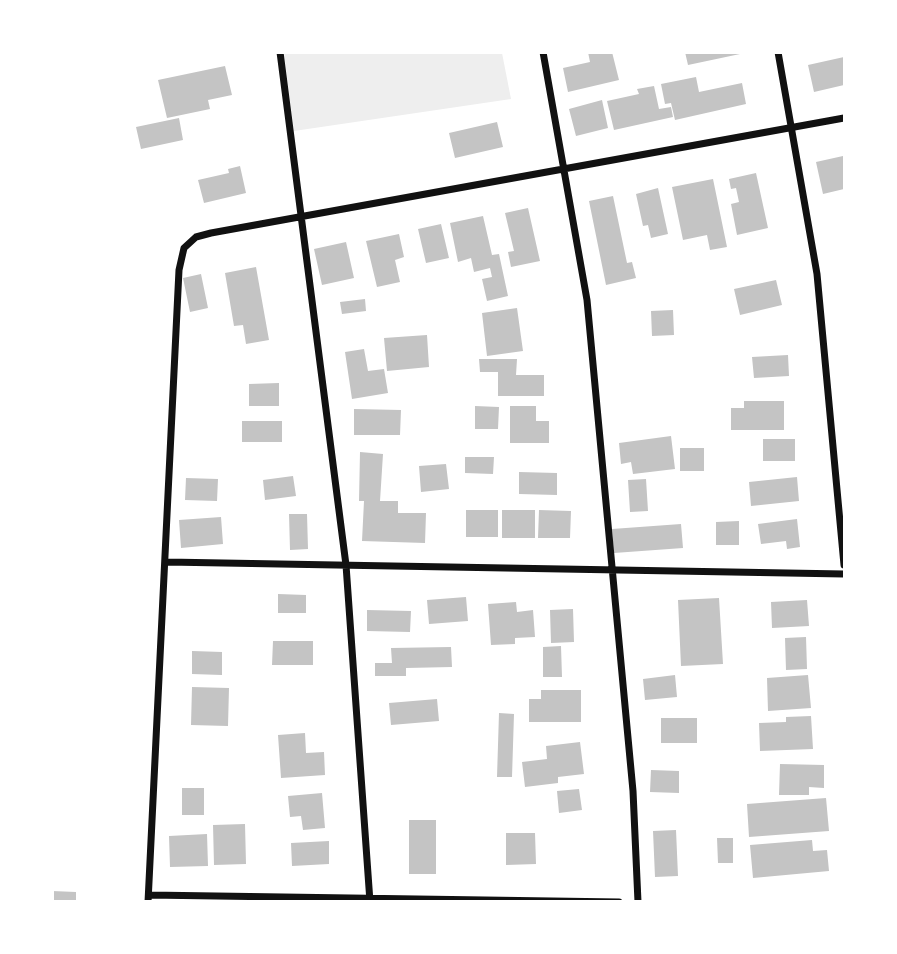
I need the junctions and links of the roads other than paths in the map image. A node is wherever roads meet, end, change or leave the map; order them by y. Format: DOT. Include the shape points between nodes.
graph roads {
  1 [pos="280,52"];
  2 [pos="542,52"];
  3 [pos="779,52"];
  4 [pos="845,118"];
  5 [pos="792,127"];
  6 [pos="564,169"];
  7 [pos="301,216"];
  8 [pos="167,562"];
  9 [pos="345,565"];
  10 [pos="845,565"];
  11 [pos="612,570"];
  12 [pos="845,574"];
  13 [pos="148,898"];
  14 [pos="370,900"];
  15 [pos="582,901"];
  16 [pos="619,901"];
  17 [pos="638,901"];
  1 -- 7 [label="street"];
  2 -- 6 [label="street"];
  3 -- 5 [label="street"];
  4 -- 5 [label="street"];
  5 -- 6 [label="street"];
  5 -- 10 [label="street" via="817,274"];
  6 -- 7 [label="street"];
  6 -- 11 [label="street" via="587,300"];
  7 -- 8 [label="street" via="211,233 184,248 179,270"];
  7 -- 9 [label="street"];
  8 -- 9 [label="street"];
  8 -- 13 [label="street"];
  9 -- 11 [label="street"];
  9 -- 14 [label="street"];
  11 -- 12 [label="street"];
  11 -- 17 [label="street" via="634,791"];
  13 -- 14 [label="street"];
  14 -- 15 [label="street"];
  15 -- 16 [label="street"];
}
